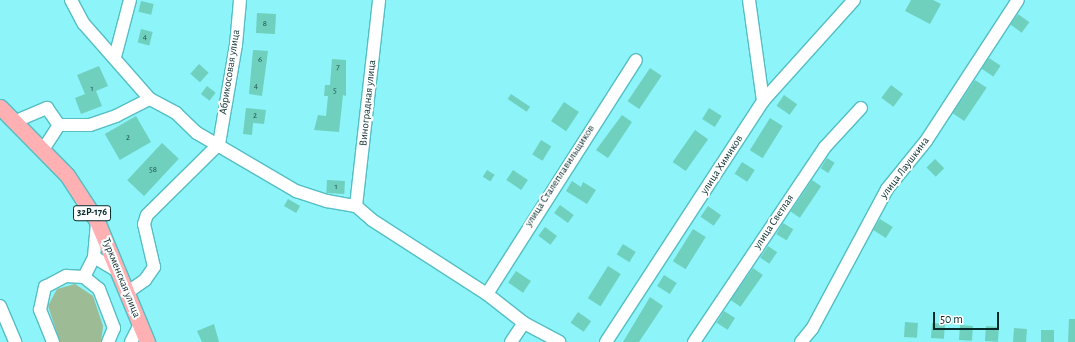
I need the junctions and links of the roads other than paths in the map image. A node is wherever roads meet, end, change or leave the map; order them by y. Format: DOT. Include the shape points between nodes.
graph roads {
  1 [pos="130,0"];
  2 [pos="240,0"];
  3 [pos="379,0"];
  4 [pos="749,0"];
  5 [pos="854,0"];
  6 [pos="1018,0"];
  7 [pos="73,5"];
  8 [pos="115,57"];
  9 [pos="636,60"];
  10 [pos="150,99"];
  11 [pos="763,101"];
  12 [pos="0,107"];
  13 [pos="861,108"];
  14 [pos="16,122"];
  15 [pos="59,125"];
  16 [pos="219,144"];
  17 [pos="43,150"];
  18 [pos="356,206"];
  19 [pos="97,221"];
  20 [pos="94,257"];
  21 [pos="120,272"];
  22 [pos="84,277"];
  23 [pos="128,292"];
  24 [pos="487,294"];
  25 [pos="0,306"];
  26 [pos="524,323"];
  27 [pos="140,324"];
  28 [pos="15,342"];
  29 [pos="53,342"];
  30 [pos="108,342"];
  31 [pos="131,342"];
  32 [pos="147,342"];
  33 [pos="511,342"];
  34 [pos="559,342"];
  35 [pos="606,342"];
  36 [pos="694,342"];
  37 [pos="801,342"];
  1 -- 8 [label="street"];
  2 -- 16 [label="street, Абрикосовая улица" via="236,44"];
  3 -- 18 [label="street, Виноградная улица"];
  4 -- 11 [label="street"];
  5 -- 11 [label="street, улица Химиков"];
  6 -- 37 [label="street, улица Лаушкина" via="926,141 887,189 812,329"];
  7 -- 8 [label="street"];
  8 -- 10 [label="street"];
  9 -- 24 [label="street, улица Сталеплавильщиков"];
  10 -- 15 [label="street" via="116,116 90,125"];
  10 -- 16 [label="street" via="176,113 197,133"];
  11 -- 35 [label="street, улица Химиков"];
  12 -- 14 [label="main road, Туркменская улица / 32Р-176"];
  13 -- 36 [label="street, улица Светлая" via="825,147"];
  14 -- 15 [label="street" via="47,108"];
  14 -- 17 [label="main road, Туркменская улица / 32Р-176"];
  15 -- 17 [label="street"];
  16 -- 18 [label="street" via="259,172 296,191 327,201"];
  16 -- 23 [label="street" via="147,215 144,224 154,267 145,280"];
  17 -- 19 [label="main road, Туркменская улица / 32Р-176" via="67,175"];
  18 -- 24 [label="street"];
  19 -- 20 [label="street"];
  19 -- 21 [label="main road, Туркменская улица / 32Р-176"];
  20 -- 21 [label="street"];
  20 -- 22 [label="street"];
  21 -- 23 [label="main road, Туркменская улица / 32Р-176"];
  22 -- 29 [label="street" via="66,276 45,287 40,310"];
  22 -- 30 [label="street" via="98,289 114,328"];
  23 -- 27 [label="main road, Туркменская улица / 32Р-176"];
  24 -- 26 [label="street"];
  25 -- 28 [label="street"];
  26 -- 33 [label="street"];
  26 -- 34 [label="street"];
  27 -- 31 [label="street"];
  27 -- 32 [label="main road, Туркменская улица / 32Р-176"];
}
